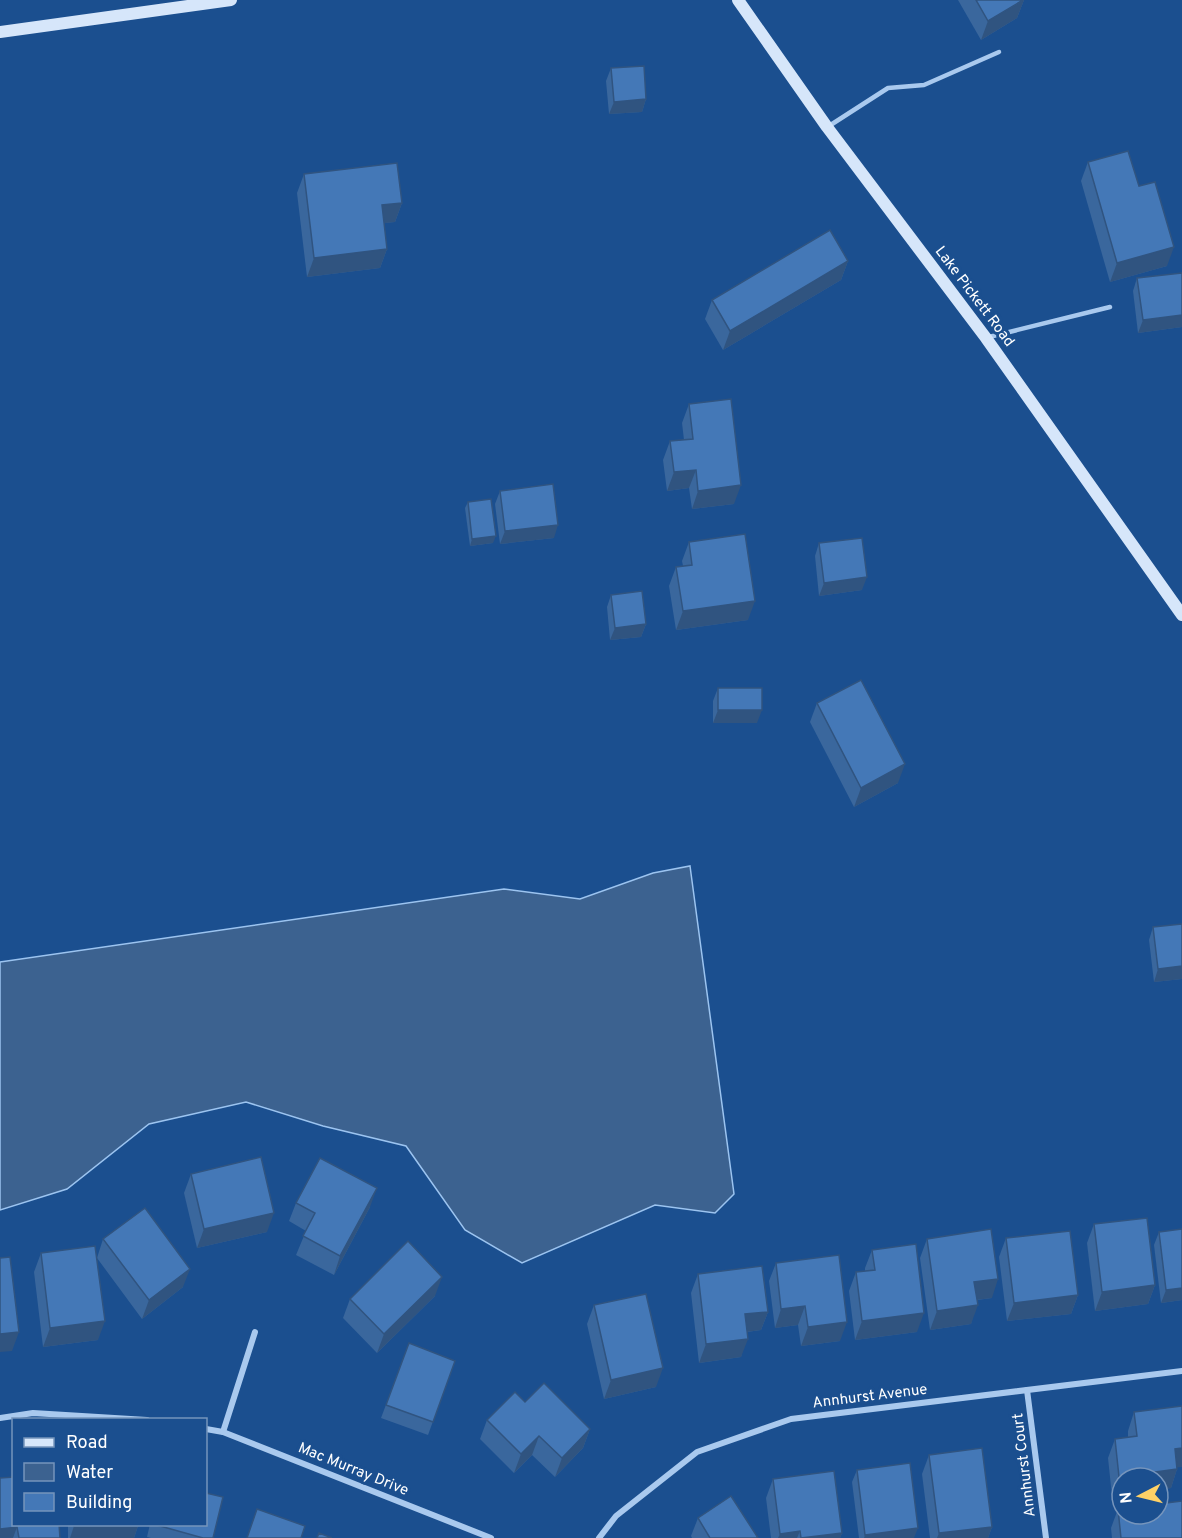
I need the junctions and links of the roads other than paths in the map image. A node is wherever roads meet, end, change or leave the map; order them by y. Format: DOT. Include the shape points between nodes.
graph roads {
  1 [pos="231,0"];
  2 [pos="738,0"];
  3 [pos="0,32"];
  4 [pos="999,52"];
  5 [pos="827,127"];
  6 [pos="1110,308"];
  7 [pos="986,338"];
  8 [pos="1182,615"];
  9 [pos="255,1332"];
  10 [pos="1182,1371"];
  11 [pos="1028,1390"];
  12 [pos="0,1418"];
  13 [pos="128,1418"];
  14 [pos="207,1429"];
  15 [pos="223,1432"];
  16 [pos="491,1538"];
  17 [pos="598,1538"];
  18 [pos="1046,1538"];
  1 -- 3 [label="main road"];
  2 -- 5 [label="main road, Lake Pickett Road"];
  4 -- 5 [label="lane" via="924,85 888,88"];
  5 -- 7 [label="main road, Lake Pickett Road"];
  6 -- 7 [label="lane"];
  7 -- 8 [label="main road, Lake Pickett Road"];
  9 -- 15 [label="street"];
  10 -- 11 [label="street, Annhurst Avenue"];
  11 -- 17 [label="street, Annhurst Avenue" via="791,1419 697,1452 616,1516"];
  11 -- 18 [label="street, Annhurst Court"];
  12 -- 13 [label="street" via="33,1413"];
  14 -- 15 [label="street, Mac Murray Drive"];
  15 -- 16 [label="street, Mac Murray Drive"];
}
